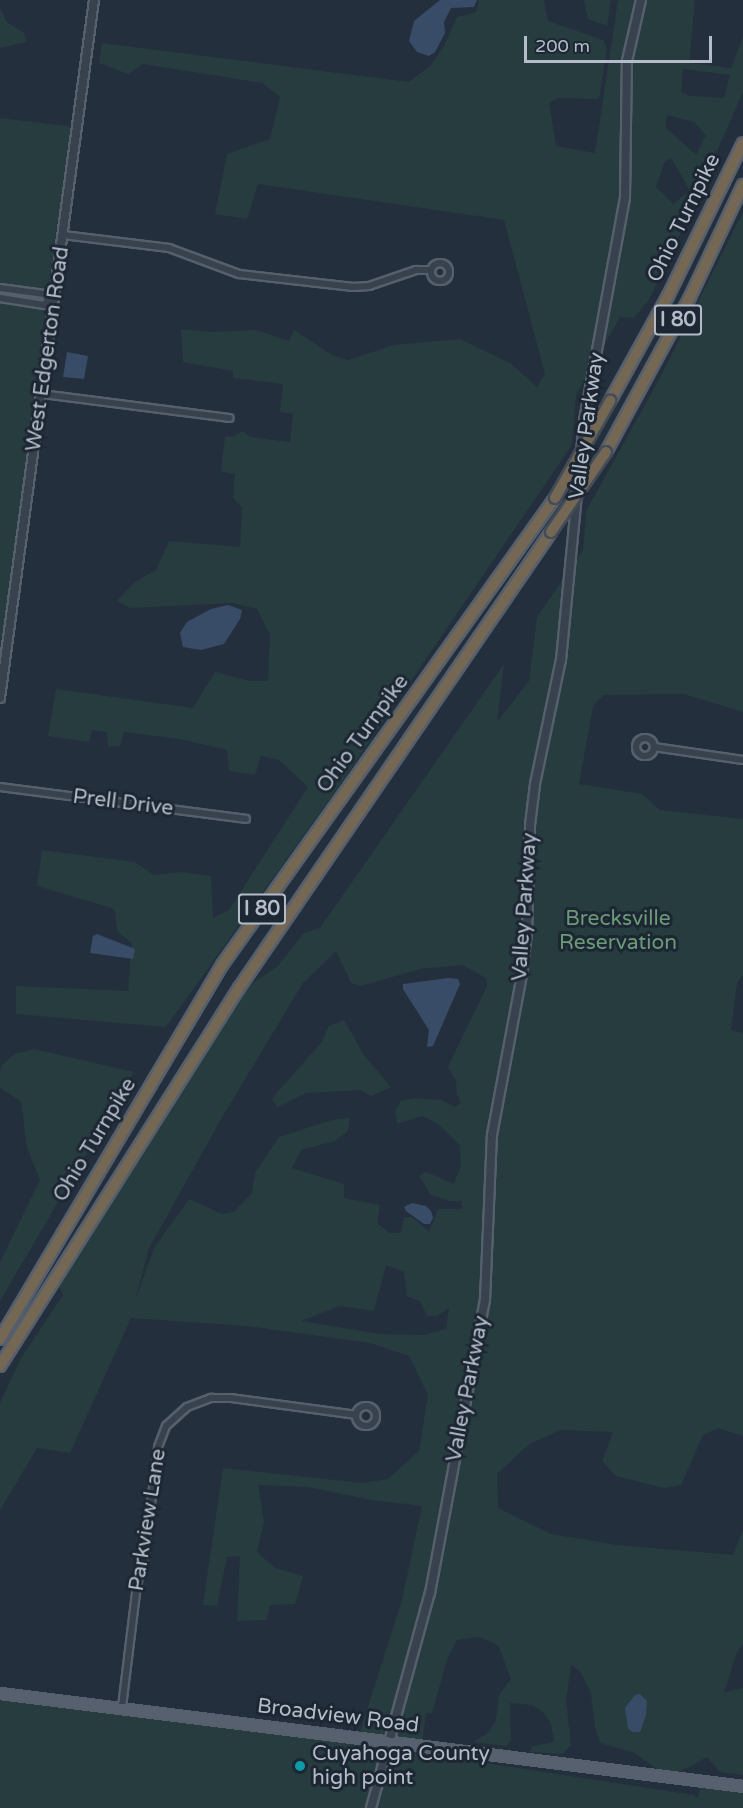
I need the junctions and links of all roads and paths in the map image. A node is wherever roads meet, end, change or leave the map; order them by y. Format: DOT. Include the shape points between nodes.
graph roads {
  1 [pos="94,0"];
  2 [pos="641,0"];
  3 [pos="743,143"];
  4 [pos="743,185"];
  5 [pos="63,235"];
  6 [pos="431,270"];
  7 [pos="0,288"];
  8 [pos="0,298"];
  9 [pos="51,300"];
  10 [pos="42,394"];
  11 [pos="229,418"];
  12 [pos="0,698"];
  13 [pos="654,747"];
  14 [pos="743,760"];
  15 [pos="0,787"];
  16 [pos="246,819"];
  17 [pos="0,1339"];
  18 [pos="0,1366"];
  19 [pos="356,1415"];
  20 [pos="0,1693"];
  21 [pos="122,1707"];
  22 [pos="388,1741"];
  23 [pos="743,1786"];
  24 [pos="371,1808"];
  1 -- 5 [label="street, West Edgerton Road"];
  2 -- 22 [label="street, Valley Parkway" via="627,62 625,198 584,420 561,660 530,825 527,936 492,1135 485,1300 430,1593"];
  3 -- 17 [label="highway, Ohio Turnpike / I 80, bridge" via="668,296 555,498 222,965"];
  4 -- 18 [label="highway, Ohio Turnpike / I 80, bridge" via="690,297 606,452 239,988"];
  5 -- 6 [label="street" via="169,248 239,274 353,287 369,286 416,270"];
  5 -- 9 [label="street, West Edgerton Road"];
  7 -- 9 [label="street" via="45,294"];
  8 -- 9 [label="street" via="44,304"];
  9 -- 10 [label="street, West Edgerton Road"];
  10 -- 11 [label="street"];
  10 -- 12 [label="street, West Edgerton Road"];
  13 -- 14 [label="street"];
  15 -- 16 [label="street, Prell Drive"];
  19 -- 21 [label="street, Parkview Lane" via="211,1398 187,1407 166,1426 158,1447"];
  20 -- 21 [label="main road, Broadview Road"];
  21 -- 22 [label="main road, Broadview Road"];
  22 -- 23 [label="main road, Broadview Road"];
  22 -- 24 [label="street, Valley Parkway"];
}
